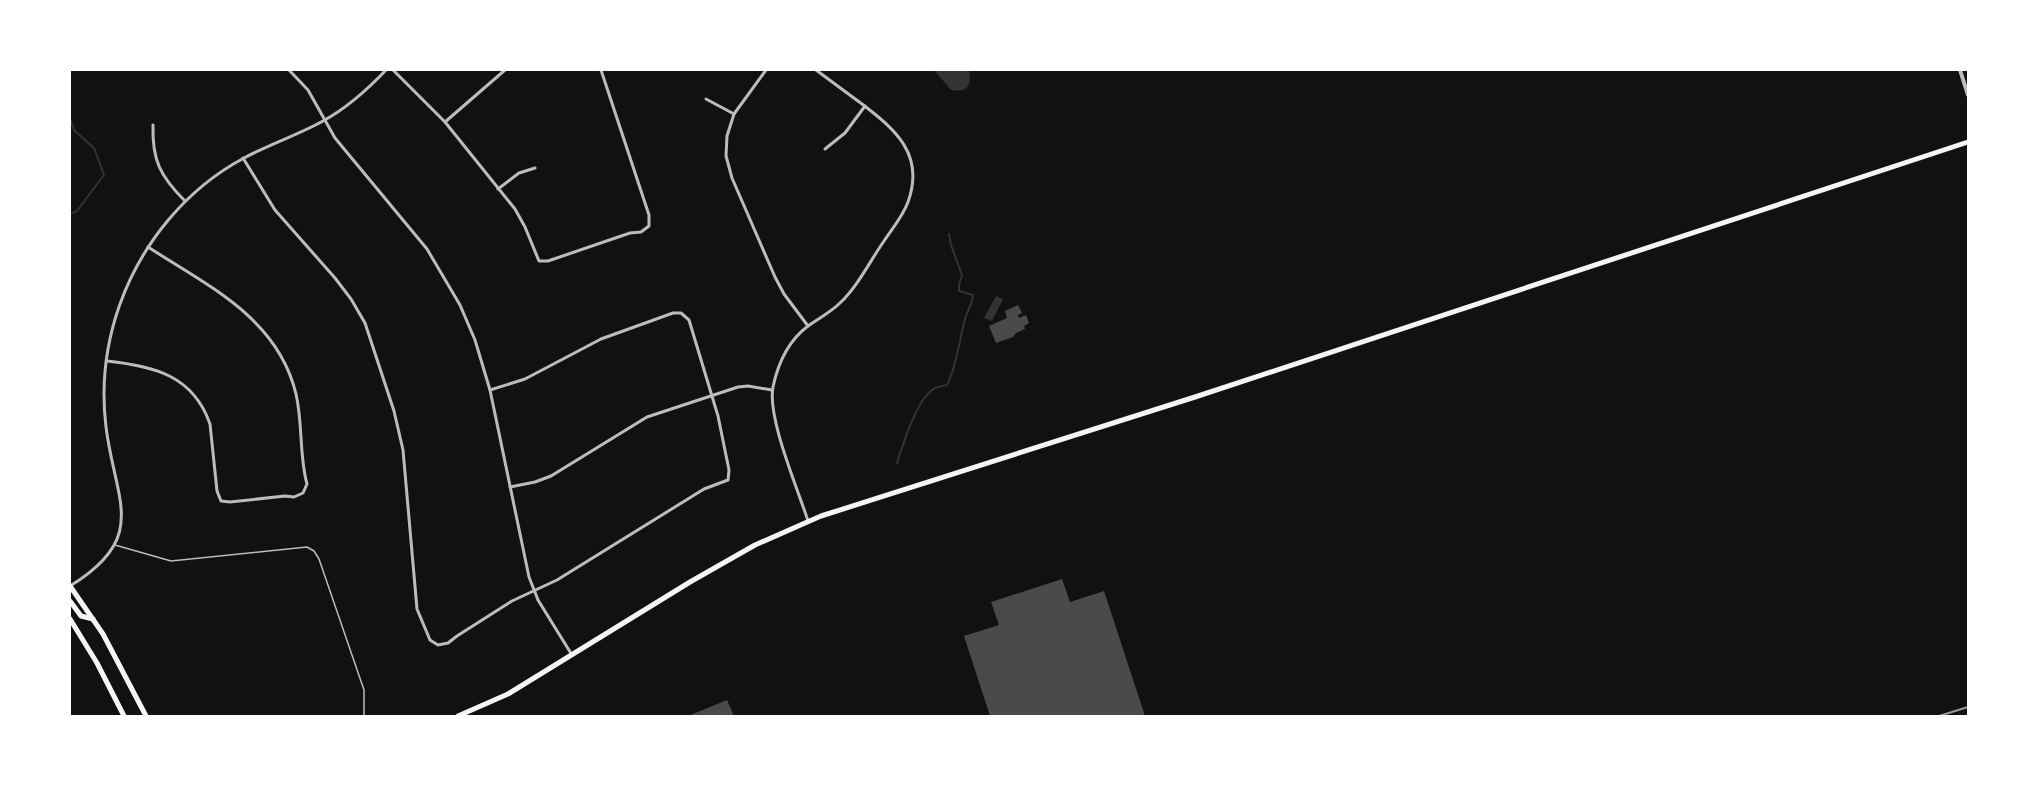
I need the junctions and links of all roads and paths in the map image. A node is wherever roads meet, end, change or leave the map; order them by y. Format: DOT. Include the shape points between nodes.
graph roads {
  1 [pos="289,70"];
  2 [pos="386,70"];
  3 [pos="393,70"];
  4 [pos="505,70"];
  5 [pos="601,70"];
  6 [pos="766,70"];
  7 [pos="816,70"];
  8 [pos="1960,70"];
  9 [pos="1968,95"];
  10 [pos="706,99"];
  11 [pos="865,106"];
  12 [pos="734,114"];
  13 [pos="325,120"];
  14 [pos="445,122"];
  15 [pos="153,125"];
  16 [pos="1968,142"];
  17 [pos="825,150"];
  18 [pos="243,158"];
  19 [pos="535,168"];
  20 [pos="498,189"];
  21 [pos="185,202"];
  22 [pos="148,247"];
  23 [pos="808,326"];
  24 [pos="107,361"];
  25 [pos="490,390"];
  26 [pos="772,390"];
  27 [pos="712,395"];
  28 [pos="510,487"];
  29 [pos="808,521"];
  30 [pos="116,545"];
  31 [pos="70,586"];
  32 [pos="534,591"];
  33 [pos="70,601"];
  34 [pos="70,619"];
  35 [pos="93,619"];
  36 [pos="572,656"];
  37 [pos="475,710"];
  38 [pos="124,716"];
  39 [pos="146,716"];
  40 [pos="364,716"];
  41 [pos="458,716"];
  42 [pos="466,716"];
  1 -- 13 [label="street" via="302,82"];
  2 -- 13 [label="street" via="354,100"];
  3 -- 14 [label="street"];
  4 -- 14 [label="street"];
  5 -- 20 [label="street" via="649,215 649,226 641,232 630,233 548,261 539,261 515,209"];
  6 -- 12 [label="street"];
  7 -- 11 [label="street"];
  8 -- 9 [label="street"];
  10 -- 12 [label="street"];
  11 -- 17 [label="street" via="845,133"];
  11 -- 23 [label="street" via="894,129 904,144 912,169 910,195 899,219 846,297"];
  12 -- 23 [label="street" via="726,146 728,167 780,286"];
  13 -- 18 [label="street"];
  13 -- 25 [label="street" via="335,138 423,244 440,269 473,334"];
  14 -- 20 [label="street"];
  15 -- 21 [label="street" via="153,144 158,167"];
  16 -- 29 [label="main road" via="1188,399"];
  18 -- 21 [label="street" via="221,172"];
  18 -- 32 [label="street" via="274,210 335,278 365,323 399,430 417,609 430,640 438,645 448,643 512,601"];
  19 -- 20 [label="street" via="519,173"];
  21 -- 22 [label="street"];
  22 -- 24 [label="street" via="120,304"];
  22 -- 24 [label="street" via="233,302 254,319 281,355 290,375 299,413 307,484 304,493 294,497 221,501 217,491 210,424 195,397 180,382 162,372"];
  23 -- 26 [label="street" via="783,356"];
  24 -- 30 [label="street" via="106,426 122,514"];
  25 -- 27 [label="street" via="525,379 601,339 673,313 681,313 689,320"];
  25 -- 28 [label="street"];
  26 -- 27 [label="street" via="738,387"];
  26 -- 29 [label="street" via="774,416"];
  27 -- 28 [label="street" via="647,417 551,476"];
  27 -- 32 [label="street" via="718,416 728,480 704,489 557,580"];
  28 -- 32 [label="street" via="525,564"];
  29 -- 36 [label="main road" via="732,557"];
  30 -- 31 [label="street" via="101,564"];
  30 -- 40 [label="lane" via="171,560 306,547 314,551 350,645 364,690"];
  31 -- 35 [label="main road"];
  32 -- 36 [label="street"];
  33 -- 35 [label="main road" via="81,616"];
  34 -- 38 [label="main road"];
  35 -- 39 [label="main road" via="119,662"];
  36 -- 37 [label="main road" via="508,694"];
  37 -- 41 [label="main road"];
  37 -- 42 [label="main road"];
}
